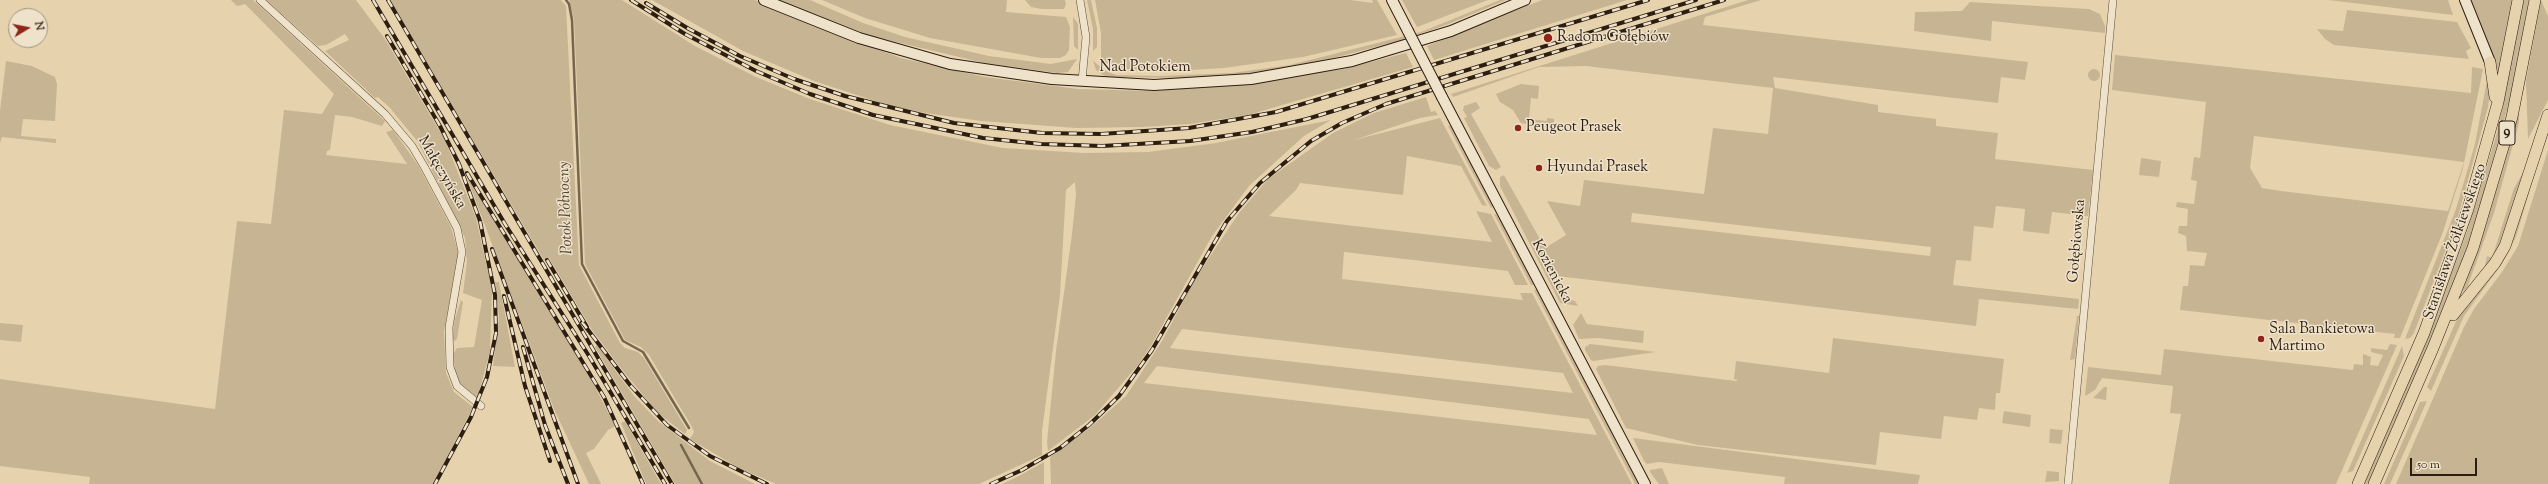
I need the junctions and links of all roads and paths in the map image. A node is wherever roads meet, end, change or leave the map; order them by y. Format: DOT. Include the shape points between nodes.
graph roads {
  1 [pos="260,0"];
  2 [pos="764,0"];
  3 [pos="1080,0"];
  4 [pos="1392,0"];
  5 [pos="1526,0"];
  6 [pos="2113,0"];
  7 [pos="2465,0"];
  8 [pos="2518,0"];
  9 [pos="2535,0"];
  10 [pos="2490,62"];
  11 [pos="1082,81"];
  12 [pos="2548,116"];
  13 [pos="2493,121"];
  14 [pos="2433,348"];
  15 [pos="480,406"];
  16 [pos="1645,484"];
  17 [pos="2068,484"];
  18 [pos="2358,484"];
  19 [pos="2374,484"];
  1 -- 15 [label="street, Małęczyńska" via="385,114 412,146 429,175 457,228 462,252 449,327 450,367 456,386"];
  2 -- 11 [label="main road, Nad Potokiem" via="859,38 950,64 1007,74"];
  3 -- 11 [label="street" via="1085,29"];
  4 -- 16 [label="main road, Kozienicka, bridge"];
  5 -- 11 [label="main road, Nad Potokiem" via="1450,31 1384,52 1302,72 1192,84 1112,84"];
  6 -- 17 [label="street, Gołębiowska"];
  7 -- 10 [label="main road"];
  8 -- 13 [label="main road, Stanisława Żółkiewskiego / 9"];
  9 -- 14 [label="main road, Stanisława Żółkiewskiego / 9" via="2522,72 2501,156 2473,248"];
  10 -- 13 [label="main road" via="2495,86"];
  12 -- 14 [label="main road" via="2505,246 2495,263 2458,306"];
  13 -- 18 [label="main road, Stanisława Żółkiewskiego / 9" via="2468,210 2446,275 2424,333"];
  14 -- 19 [label="main road, Stanisława Żółkiewskiego / 9"];
}
